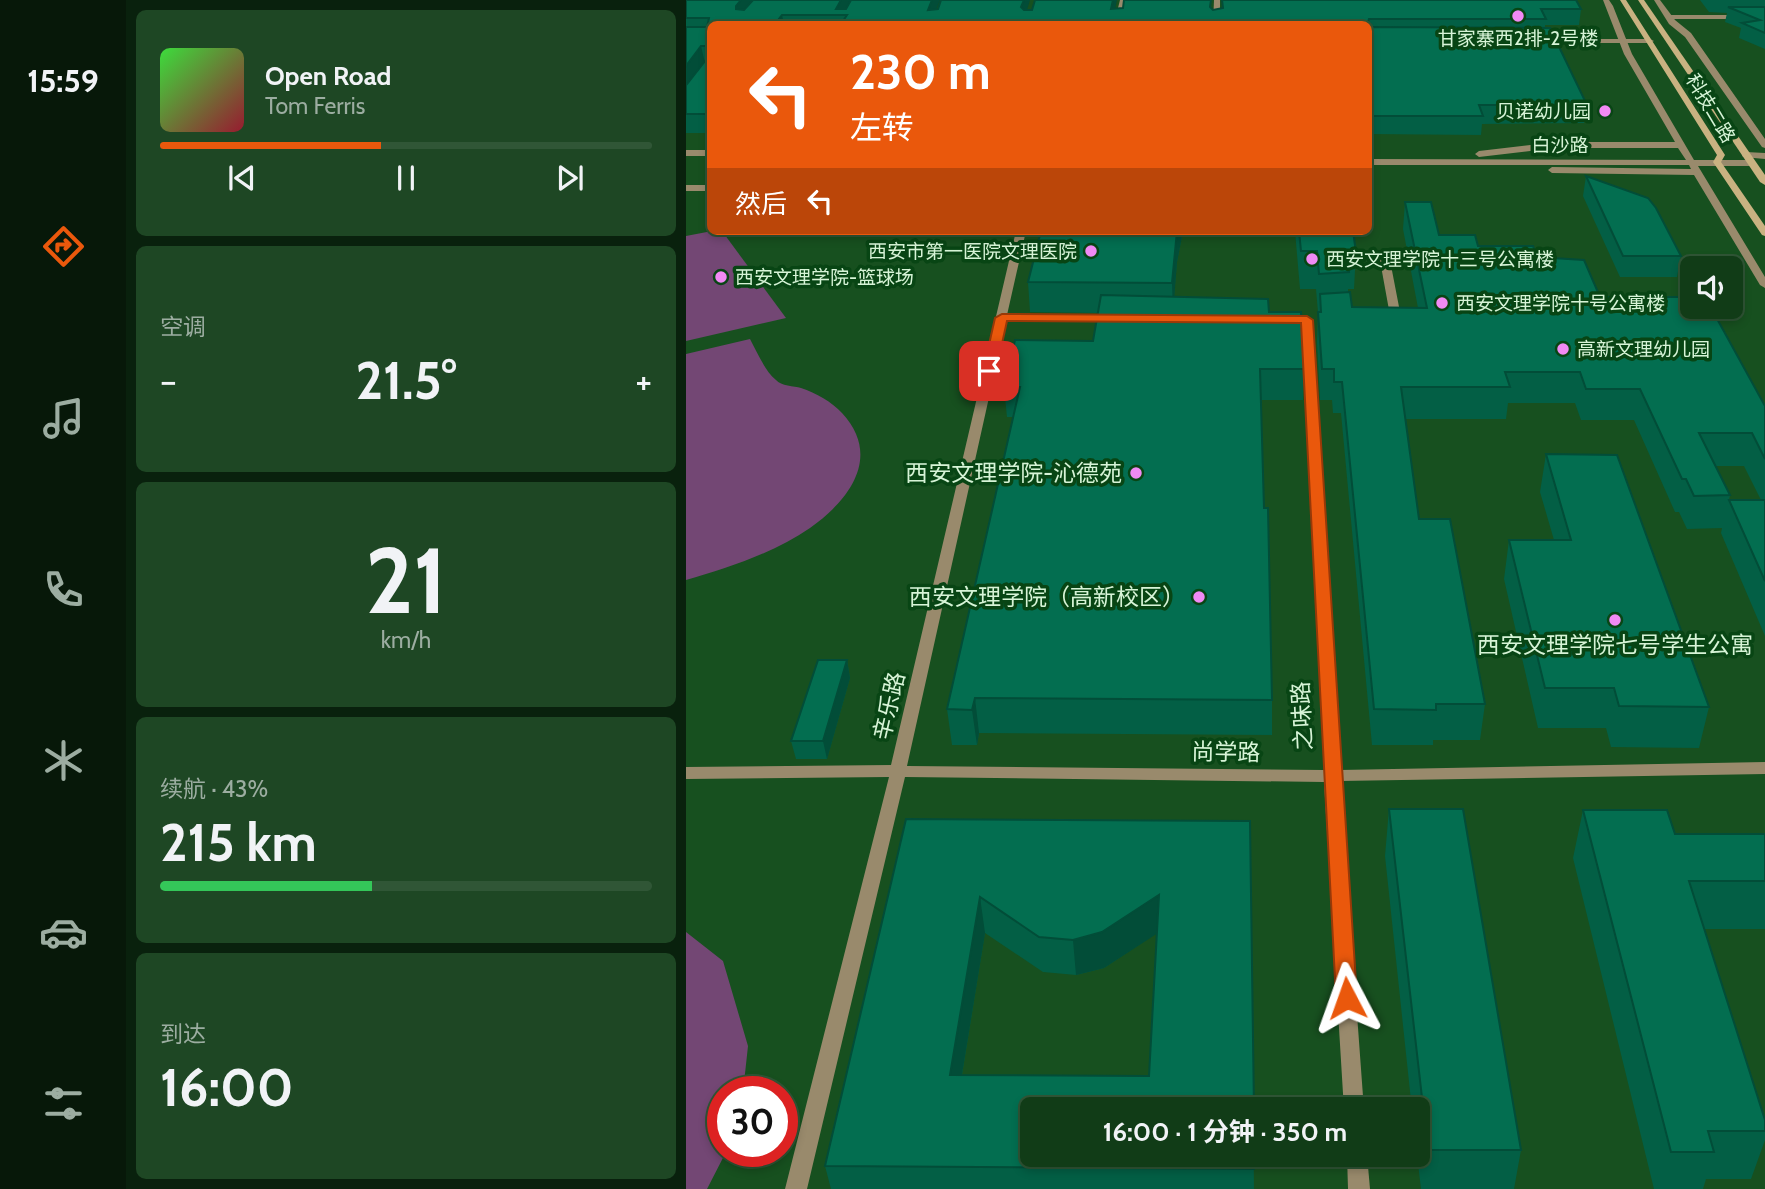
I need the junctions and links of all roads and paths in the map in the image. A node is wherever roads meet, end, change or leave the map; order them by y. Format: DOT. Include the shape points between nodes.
graph roads {
  1 [pos="1123,0"];
  2 [pos="1217,0"];
  3 [pos="1606,0"];
  4 [pos="1623,0"];
  5 [pos="1641,0"];
  6 [pos="1657,0"];
  7 [pos="1669,17"];
  8 [pos="1765,17"];
  9 [pos="1118,21"];
  10 [pos="1217,21"];
  11 [pos="1528,41"];
  12 [pos="1621,41"];
  13 [pos="1650,41"];
  14 [pos="1680,145"];
  15 [pos="1765,145"];
  16 [pos="686,153"];
  17 [pos="707,153"];
  18 [pos="1372,155"];
  19 [pos="1765,156"];
  20 [pos="1476,158"];
  21 [pos="1688,159"];
  22 [pos="1719,159"];
  23 [pos="1749,159"];
  24 [pos="686,161"];
  25 [pos="707,161"];
  26 [pos="1372,162"];
  27 [pos="1696,172"];
  28 [pos="1765,182"];
  29 [pos="686,188"];
  30 [pos="707,188"];
  31 [pos="1765,233"];
  32 [pos="1020,235"];
  33 [pos="1384,255"];
  34 [pos="1765,285"];
  35 [pos="1370,314"];
  36 [pos="1002,318"];
  37 [pos="1127,318"];
  38 [pos="1307,319"];
  39 [pos="1765,768"];
  40 [pos="898,771"];
  41 [pos="686,772"];
  42 [pos="1332,776"];
  43 [pos="1353,1097"];
  44 [pos="1358,1167"];
  45 [pos="796,1189"];
  46 [pos="1359,1189"];
  1 -- 9 [label="street"];
  2 -- 10 [label="street"];
  3 -- 12 [label="street" via="1616,16"];
  4 -- 13 [label="main road, 科技二路"];
  5 -- 23 [label="main road, 科技二路"];
  6 -- 7 [label="street"];
  7 -- 8 [label="street"];
  7 -- 15 [label="street" via="1688,35"];
  11 -- 12 [label="street"];
  12 -- 13 [label="street"];
  12 -- 14 [label="street"];
  13 -- 22 [label="main road, 科技二路"];
  14 -- 20 [label="street" via="1555,145"];
  14 -- 21 [label="street"];
  16 -- 17 [label="street"];
  18 -- 20 [label="street, 白沙路"];
  19 -- 23 [label="street, 白沙路"];
  20 -- 21 [label="street, 白沙路"];
  20 -- 26 [label="street, 白沙路"];
  20 -- 27 [label="street" via="1570,172"];
  21 -- 22 [label="street, 白沙路"];
  21 -- 27 [label="street"];
  22 -- 23 [label="street, 白沙路"];
  22 -- 31 [label="main road, 科技二路"];
  23 -- 28 [label="main road, 科技二路"];
  24 -- 25 [label="street"];
  27 -- 34 [label="street"];
  29 -- 30 [label="street"];
  32 -- 36 [label="street, 辛乐路"];
  33 -- 35 [label="street" via="1395,313"];
  36 -- 37 [label="street"];
  36 -- 40 [label="street, 辛乐路"];
  38 -- 42 [label="street, 之味路"];
  39 -- 42 [label="street, 尚学路"];
  40 -- 41 [label="street, 尚学路"];
  40 -- 42 [label="street, 尚学路"];
  40 -- 45 [label="street, 辛乐路"];
  42 -- 43 [label="street, 之味路"];
  44 -- 46 [label="street"];
}
